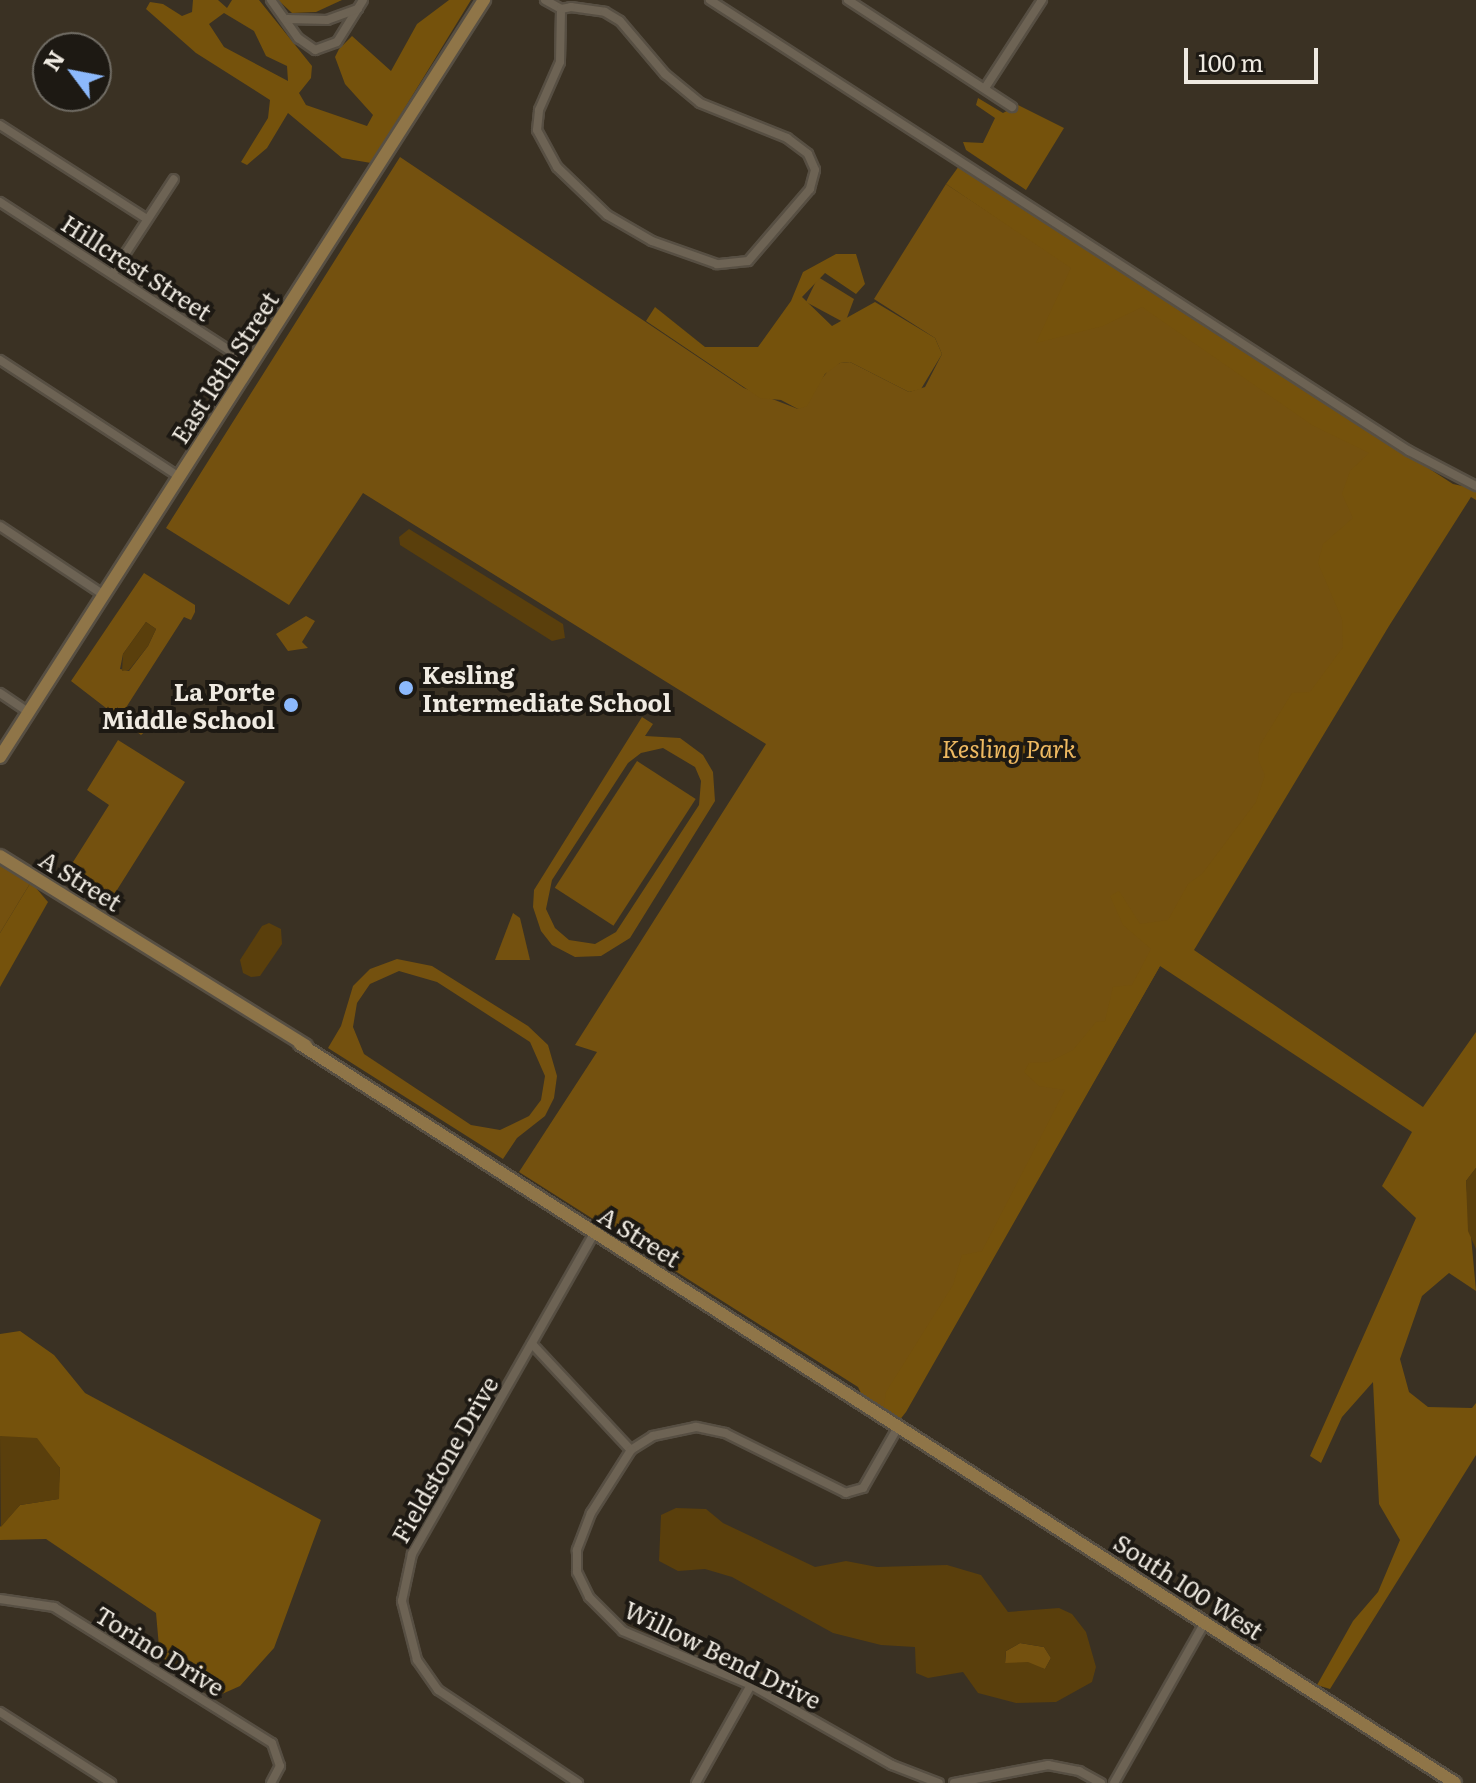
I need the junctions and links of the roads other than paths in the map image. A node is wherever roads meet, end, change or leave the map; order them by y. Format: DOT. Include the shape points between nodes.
graph roads {
  1 [pos="271,0"];
  2 [pos="363,0"];
  3 [pos="484,0"];
  4 [pos="545,0"];
  5 [pos="710,0"];
  6 [pos="848,0"];
  7 [pos="869,0"];
  8 [pos="1042,0"];
  9 [pos="358,9"];
  10 [pos="561,9"];
  11 [pos="863,10"];
  12 [pos="287,19"];
  13 [pos="985,88"];
  14 [pos="1012,107"];
  15 [pos="0,125"];
  16 [pos="174,179"];
  17 [pos="0,202"];
  18 [pos="147,219"];
  19 [pos="112,274"];
  20 [pos="0,360"];
  21 [pos="252,365"];
  22 [pos="178,476"];
  23 [pos="1476,486"];
  24 [pos="0,526"];
  25 [pos="104,595"];
  26 [pos="0,693"];
  27 [pos="28,712"];
  28 [pos="0,757"];
  29 [pos="0,856"];
  30 [pos="594,1234"];
  31 [pos="532,1344"];
  32 [pos="898,1427"];
  33 [pos="631,1450"];
  34 [pos="0,1599"];
  35 [pos="1205,1622"];
  36 [pos="751,1685"];
  37 [pos="0,1712"];
  38 [pos="111,1783"];
  39 [pos="271,1783"];
  40 [pos="578,1783"];
  41 [pos="696,1783"];
  42 [pos="939,1783"];
  43 [pos="954,1783"];
  44 [pos="1101,1783"];
  45 [pos="1114,1783"];
  46 [pos="1455,1783"];
  1 -- 12 [label="street"];
  2 -- 9 [label="street"];
  3 -- 21 [label="street, East 18th Street"];
  4 -- 10 [label="street"];
  5 -- 23 [label="street" via="1409,451"];
  6 -- 11 [label="street"];
  7 -- 11 [label="street"];
  8 -- 13 [label="street"];
  9 -- 12 [label="street" via="327,20"];
  9 -- 12 [label="street" via="337,42 321,50 304,44"];
  10 -- 10 [label="street" via="560,62 539,110 537,130 557,167 607,215 652,241 717,264 748,261 810,189 815,170 808,154 787,138 700,103 665,74 620,21 584,8"];
  11 -- 13 [label="street"];
  13 -- 14 [label="street"];
  15 -- 18 [label="street"];
  16 -- 18 [label="street"];
  17 -- 19 [label="street, Hillcrest Street"];
  18 -- 19 [label="street"];
  19 -- 21 [label="street, Hillcrest Street"];
  20 -- 22 [label="street"];
  21 -- 22 [label="street, East 18th Street"];
  22 -- 25 [label="street, East 18th Street"];
  24 -- 25 [label="street"];
  25 -- 27 [label="street, East 18th Street"];
  26 -- 27 [label="street"];
  27 -- 28 [label="street, East 18th Street"];
  29 -- 30 [label="street, A Street" via="327,1057 357,1083"];
  30 -- 31 [label="street, Fieldstone Drive"];
  30 -- 32 [label="street, A Street"];
  31 -- 33 [label="street"];
  31 -- 40 [label="street, Fieldstone Drive" via="412,1554 402,1601 417,1660 438,1690"];
  32 -- 33 [label="street" via="863,1488 853,1492 710,1429 681,1428"];
  32 -- 35 [label="street, South 100 West"];
  33 -- 36 [label="street, Willow Bend Drive" via="583,1531 577,1572 589,1597 623,1631"];
  34 -- 39 [label="street, Torino Drive" via="54,1607 272,1743 280,1766"];
  35 -- 45 [label="street"];
  35 -- 46 [label="street, South 100 West"];
  36 -- 41 [label="street"];
  36 -- 42 [label="street, Willow Bend Drive" via="892,1765"];
  37 -- 38 [label="street"];
  43 -- 44 [label="street" via="1048,1765 1079,1771"];
}
